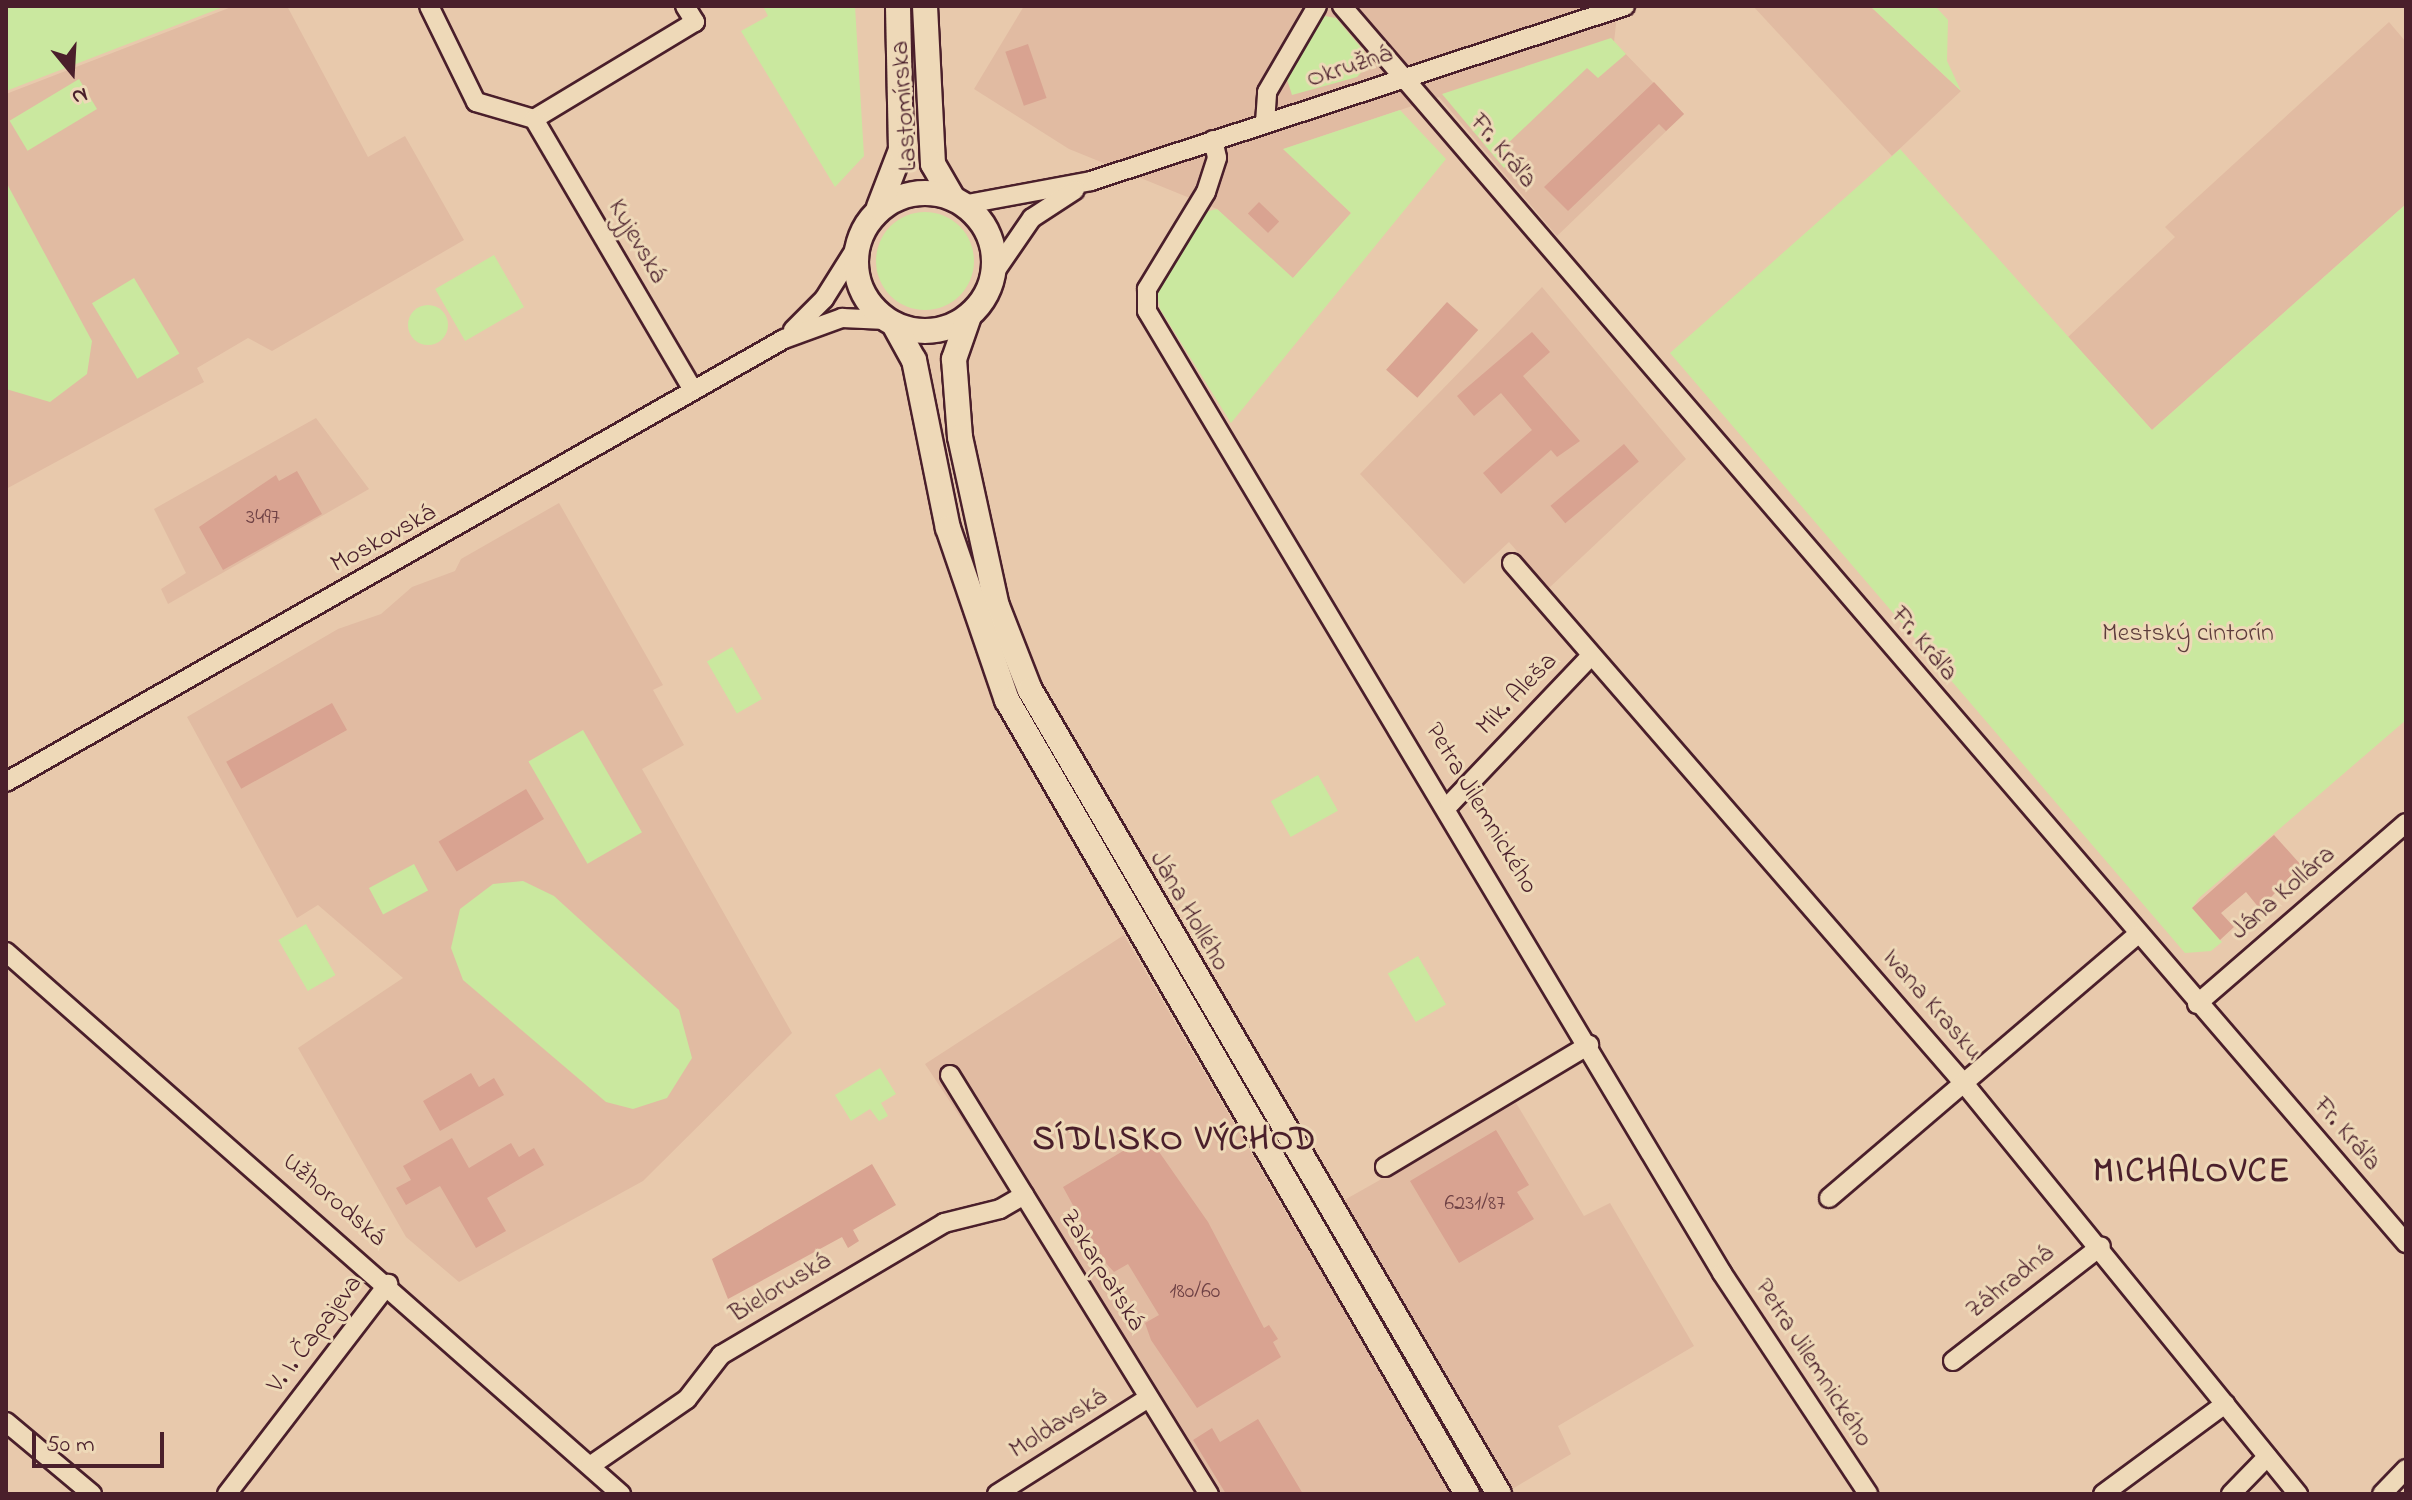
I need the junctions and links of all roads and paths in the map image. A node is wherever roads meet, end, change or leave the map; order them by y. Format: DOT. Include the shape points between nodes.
graph roads {
  1 [pos="429,6"];
  2 [pos="685,6"];
  3 [pos="898,6"];
  4 [pos="925,6"];
  5 [pos="1317,6"];
  6 [pos="1342,6"];
  7 [pos="1625,6"];
  8 [pos="1404,78"];
  9 [pos="534,119"];
  10 [pos="1265,123"];
  11 [pos="1213,140"];
  12 [pos="1091,181"];
  13 [pos="958,201"];
  14 [pos="874,217"];
  15 [pos="861,240"];
  16 [pos="990,279"];
  17 [pos="969,316"];
  18 [pos="891,324"];
  19 [pos="784,339"];
  20 [pos="693,390"];
  21 [pos="1512,563"];
  22 [pos="997,606"];
  23 [pos="973,616"];
  24 [pos="1591,656"];
  25 [pos="6,782"];
  26 [pos="1449,805"];
  27 [pos="2406,823"];
  28 [pos="1136,877"];
  29 [pos="1114,891"];
  30 [pos="2136,936"];
  31 [pos="6,952"];
  32 [pos="2197,1004"];
  33 [pos="1589,1045"];
  34 [pos="950,1075"];
  35 [pos="1967,1087"];
  36 [pos="1385,1167"];
  37 [pos="1024,1195"];
  38 [pos="1829,1198"];
  39 [pos="2406,1243"];
  40 [pos="2101,1246"];
  41 [pos="388,1284"];
  42 [pos="1953,1361"];
  43 [pos="1148,1398"];
  44 [pos="2225,1404"];
  45 [pos="6,1422"];
  46 [pos="2267,1457"];
  47 [pos="590,1466"];
  48 [pos="2406,1469"];
  49 [pos="1488,1490"];
  50 [pos="92,1494"];
  51 [pos="227,1494"];
  52 [pos="621,1494"];
  53 [pos="997,1494"];
  54 [pos="1209,1494"];
  55 [pos="1467,1494"];
  56 [pos="1868,1494"];
  57 [pos="2103,1494"];
  58 [pos="2231,1494"];
  59 [pos="2298,1494"];
  60 [pos="2382,1494"];
  1 -- 9 [label="street" via="476,102"];
  2 -- 9 [label="street" via="695,22"];
  3 -- 14 [label="street" via="901,150"];
  4 -- 13 [label="street, Lastomírska" via="933,164"];
  5 -- 10 [label="street" via="1267,92"];
  6 -- 8 [label="street, Fr. Kráľa"];
  7 -- 8 [label="street, Okružná"];
  8 -- 10 [label="street, Okružná"];
  8 -- 30 [label="street, Fr. Kráľa"];
  9 -- 20 [label="street, Kyjevská"];
  10 -- 11 [label="street, Okružná"];
  11 -- 12 [label="street, Okružná"];
  11 -- 26 [label="street, Petra Jilemnického" via="1217,158 1206,192 1147,289 1147,311"];
  12 -- 13 [label="street"];
  12 -- 16 [label="street" via="1032,218"];
  13 -- 14 [label="street" via="914,190"];
  13 -- 16 [label="street" via="987,237"];
  14 -- 15 [label="street"];
  15 -- 18 [label="street" via="862,283"];
  15 -- 19 [label="street" via="824,299"];
  16 -- 17 [label="street"];
  17 -- 18 [label="street" via="930,335"];
  17 -- 22 [label="street, Jána Hollého" via="954,359 955,399"];
  18 -- 19 [label="street" via="842,318"];
  18 -- 23 [label="street, Jána Hollého" via="914,360"];
  19 -- 20 [label="street, Moskovská"];
  20 -- 25 [label="street, Moskovská"];
  21 -- 24 [label="street, Ivana Krasku"];
  22 -- 23 [label="street"];
  22 -- 28 [label="street, Jána Hollého" via="1030,690"];
  23 -- 29 [label="street, Jána Hollého" via="1020,726"];
  24 -- 26 [label="street, Mik. Aleša"];
  24 -- 35 [label="street, Ivana Krasku"];
  26 -- 33 [label="street, Petra Jilemnického"];
  27 -- 32 [label="street, Jána Kollára"];
  28 -- 29 [label="street"];
  28 -- 49 [label="street, Jána Hollého"];
  29 -- 55 [label="street, Jána Hollého"];
  30 -- 32 [label="street, Fr. Kráľa"];
  30 -- 35 [label="street"];
  31 -- 41 [label="street, Užhorodská"];
  32 -- 39 [label="street, Fr. Kráľa"];
  33 -- 36 [label="street"];
  33 -- 56 [label="street, Petra Jilemnického" via="1816,1425"];
  34 -- 37 [label="street, Zakarpatská"];
  35 -- 38 [label="street"];
  35 -- 40 [label="street, Ivana Krasku"];
  37 -- 43 [label="street, Zakarpatská"];
  37 -- 47 [label="street, Bieloruská" via="1000,1209 944,1223 721,1355 687,1399 618,1440"];
  40 -- 42 [label="street, Záhradná"];
  40 -- 44 [label="street, Ivana Krasku"];
  41 -- 47 [label="street, Užhorodská"];
  41 -- 51 [label="street, V. I. Čapajeva"];
  43 -- 53 [label="street, Moldavská"];
  43 -- 54 [label="street, Zakarpatská"];
  44 -- 46 [label="street, Ivana Krasku"];
  44 -- 57 [label="street"];
  45 -- 50 [label="street"];
  46 -- 58 [label="street"];
  46 -- 59 [label="street, Ivana Krasku"];
  47 -- 52 [label="street, Užhorodská"];
  48 -- 60 [label="street"];
}
